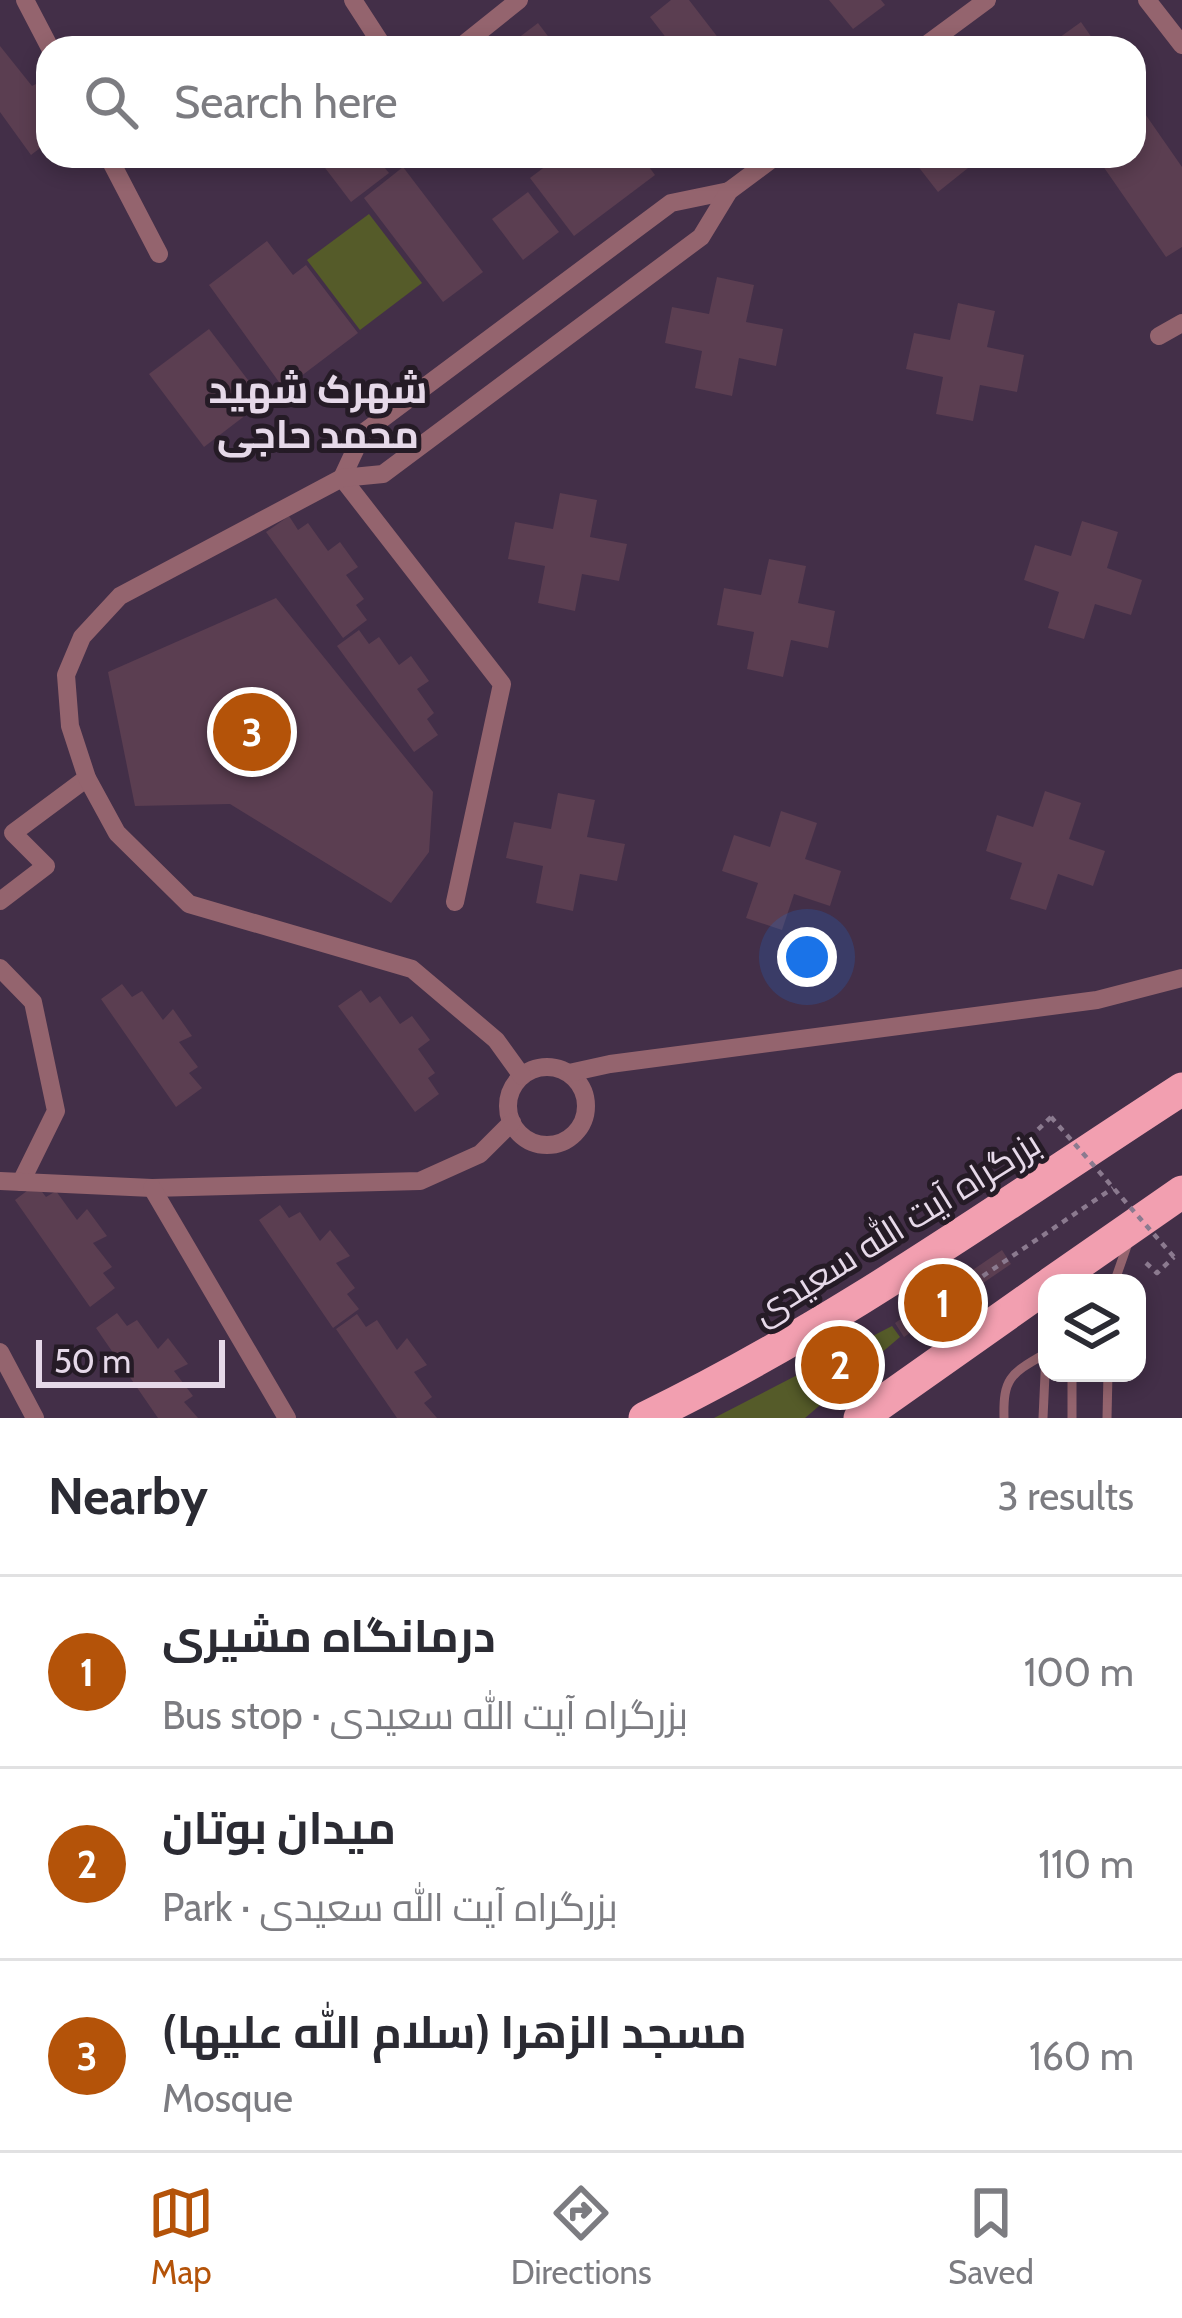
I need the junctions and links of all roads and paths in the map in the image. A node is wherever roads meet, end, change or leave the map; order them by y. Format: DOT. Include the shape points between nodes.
graph roads {
  1 [pos="25,0"];
  2 [pos="353,0"];
  3 [pos="519,0"];
  4 [pos="987,0"];
  5 [pos="1147,0"];
  6 [pos="44,36"];
  7 [pos="376,36"];
  8 [pos="474,36"];
  9 [pos="938,36"];
  10 [pos="1182,45"];
  11 [pos="113,168"];
  12 [pos="759,168"];
  13 [pos="729,190"];
  14 [pos="159,254"];
  15 [pos="1182,323"];
  16 [pos="1159,336"];
  17 [pos="342,478"];
  18 [pos="87,778"];
  19 [pos="0,901"];
  20 [pos="454,902"];
  21 [pos="0,968"];
  22 [pos="1182,977"];
  23 [pos="569,1073"];
  24 [pos="522,1076"];
  25 [pos="1182,1089"];
  26 [pos="512,1122"];
  27 [pos="1021,1145"];
  28 [pos="10,1181"];
  29 [pos="152,1187"];
  30 [pos="1113,1188"];
  31 [pos="1182,1192"];
  32 [pos="1134,1225"];
  33 [pos="1145,1263"];
  34 [pos="1065,1274"];
  35 [pos="1117,1274"];
  36 [pos="1038,1293"];
  37 [pos="943,1304"];
  38 [pos="0,1352"];
  39 [pos="1038,1358"];
  40 [pos="1044,1382"];
  41 [pos="1072,1382"];
  42 [pos="1108,1382"];
  43 [pos="35,1418"];
  44 [pos="287,1418"];
  45 [pos="645,1418"];
  46 [pos="860,1418"];
  47 [pos="1004,1418"];
  48 [pos="1043,1418"];
  49 [pos="1072,1418"];
  50 [pos="1107,1418"];
  1 -- 6 [label="street"];
  2 -- 7 [label="street"];
  3 -- 8 [label="street"];
  4 -- 9 [label="street"];
  5 -- 10 [label="street"];
  11 -- 14 [label="street"];
  12 -- 13 [label="street"];
  13 -- 17 [label="street" via="701,237 383,474"];
  13 -- 17 [label="street" via="671,203 652,217 363,434"];
  15 -- 16 [label="street"];
  17 -- 18 [label="street" via="120,596 82,637 66,675 70,726"];
  17 -- 20 [label="street" via="502,684"];
  18 -- 19 [label="street" via="13,833 46,866"];
  18 -- 24 [label="street" via="117,833 189,904 412,969 496,1040"];
  21 -- 28 [label="street" via="33,1002 56,1111"];
  22 -- 23 [label="street" via="1097,1000"];
  23 -- 24 [label="street" via="545,1067"];
  23 -- 26 [label="street" via="585,1093 579,1130 544,1145"];
  24 -- 26 [label="street" via="509,1098"];
  25 -- 45 [label="highway, بزرگراه آیت الله سعیدی" via="772,1353"];
  26 -- 29 [label="street" via="480,1154 420,1181"];
  27 -- 30 [label="path, bridge" via="1051,1117"];
  28 -- 29 [label="street"];
  29 -- 44 [label="street"];
  30 -- 33 [label="path, bridge" via="1174,1257 1157,1273"];
  30 -- 37 [label="path"];
  31 -- 32 [label="highway"];
  32 -- 34 [label="highway"];
  32 -- 35 [label="lane"];
  36 -- 46 [label="highway"];
  38 -- 43 [label="street"];
  39 -- 47 [label="lane" via="1003,1390"];
  40 -- 48 [label="lane"];
  41 -- 49 [label="lane"];
  42 -- 50 [label="lane"];
}
